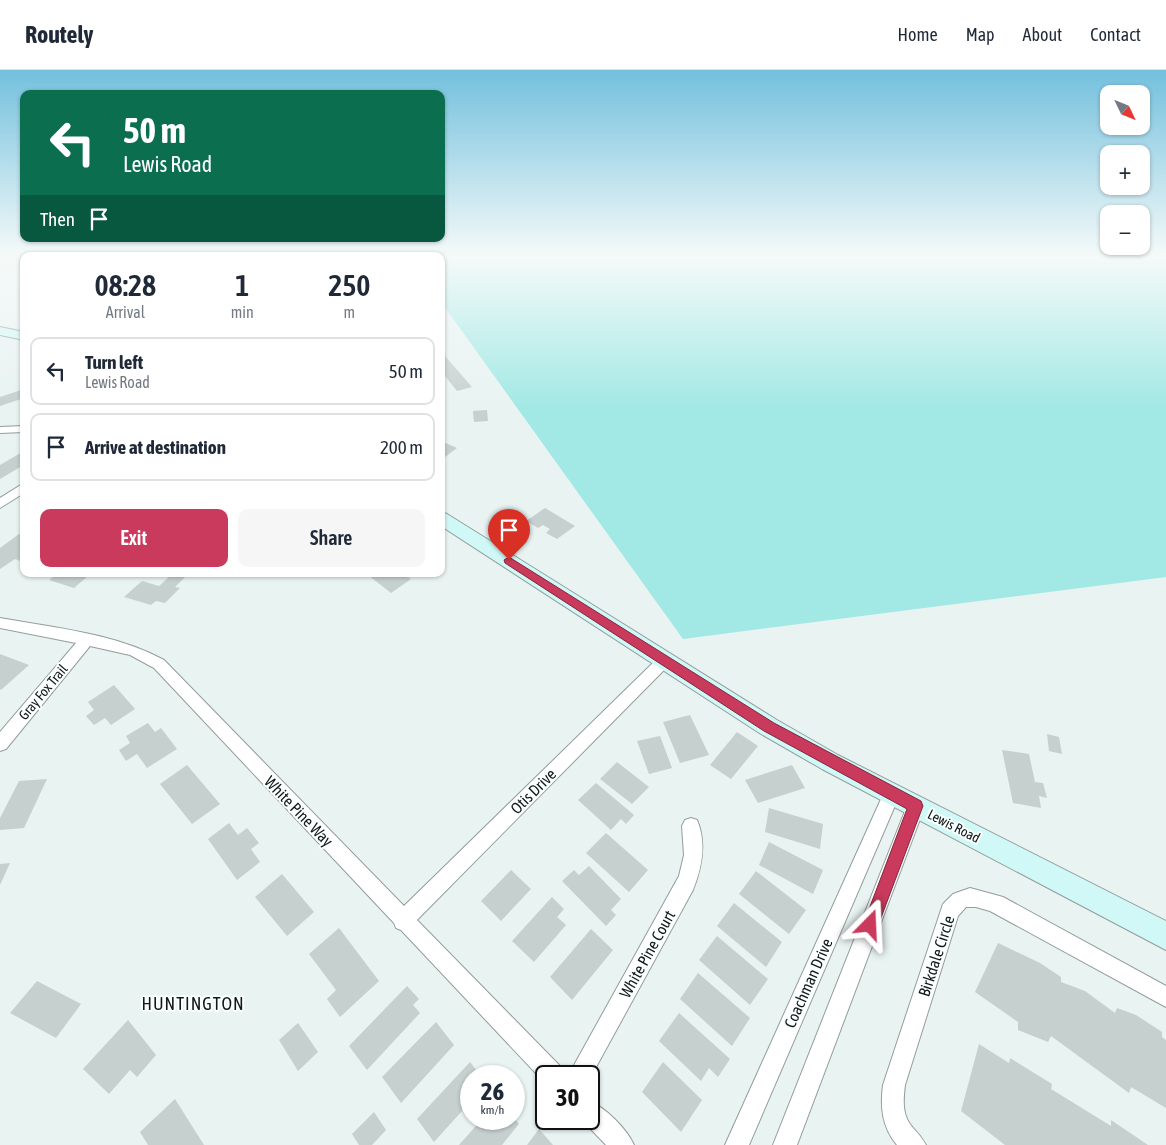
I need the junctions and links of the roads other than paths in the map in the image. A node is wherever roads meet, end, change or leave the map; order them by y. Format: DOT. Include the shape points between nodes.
graph roads {
  1 [pos="0,331"];
  2 [pos="20,335"];
  3 [pos="0,430"];
  4 [pos="20,430"];
  5 [pos="20,491"];
  6 [pos="0,504"];
  7 [pos="445,521"];
  8 [pos="0,623"];
  9 [pos="87,640"];
  10 [pos="664,661"];
  11 [pos="0,744"];
  12 [pos="892,794"];
  13 [pos="916,806"];
  14 [pos="691,826"];
  15 [pos="403,921"];
  16 [pos="1166,936"];
  17 [pos="1166,997"];
  18 [pos="543,1065"];
  19 [pos="584,1065"];
  20 [pos="600,1123"];
  21 [pos="622,1145"];
  22 [pos="737,1145"];
  23 [pos="785,1145"];
  24 [pos="914,1145"];
  1 -- 2 [label="street"];
  3 -- 4 [label="street"];
  5 -- 6 [label="street"];
  7 -- 10 [label="street, Lewis Road"];
  8 -- 9 [label="street, White Pine Way"];
  9 -- 11 [label="street, Gray Fox Trail"];
  9 -- 15 [label="street, White Pine Way" via="135,651 159,664"];
  10 -- 12 [label="street, Lewis Road" via="769,727"];
  10 -- 15 [label="street, Otis Drive"];
  12 -- 13 [label="street, Lewis Road"];
  12 -- 22 [label="street, Coachman Drive"];
  13 -- 16 [label="street, Lewis Road"];
  13 -- 23 [label="street"];
  14 -- 19 [label="street, White Pine Court" via="695,847 693,867 686,884"];
  15 -- 18 [label="street, White Pine Way"];
  17 -- 24 [label="street, Birkdale Circle" via="996,904 978,897 956,901 894,1084 890,1106 895,1122"];
  20 -- 21 [label="street"];
}
